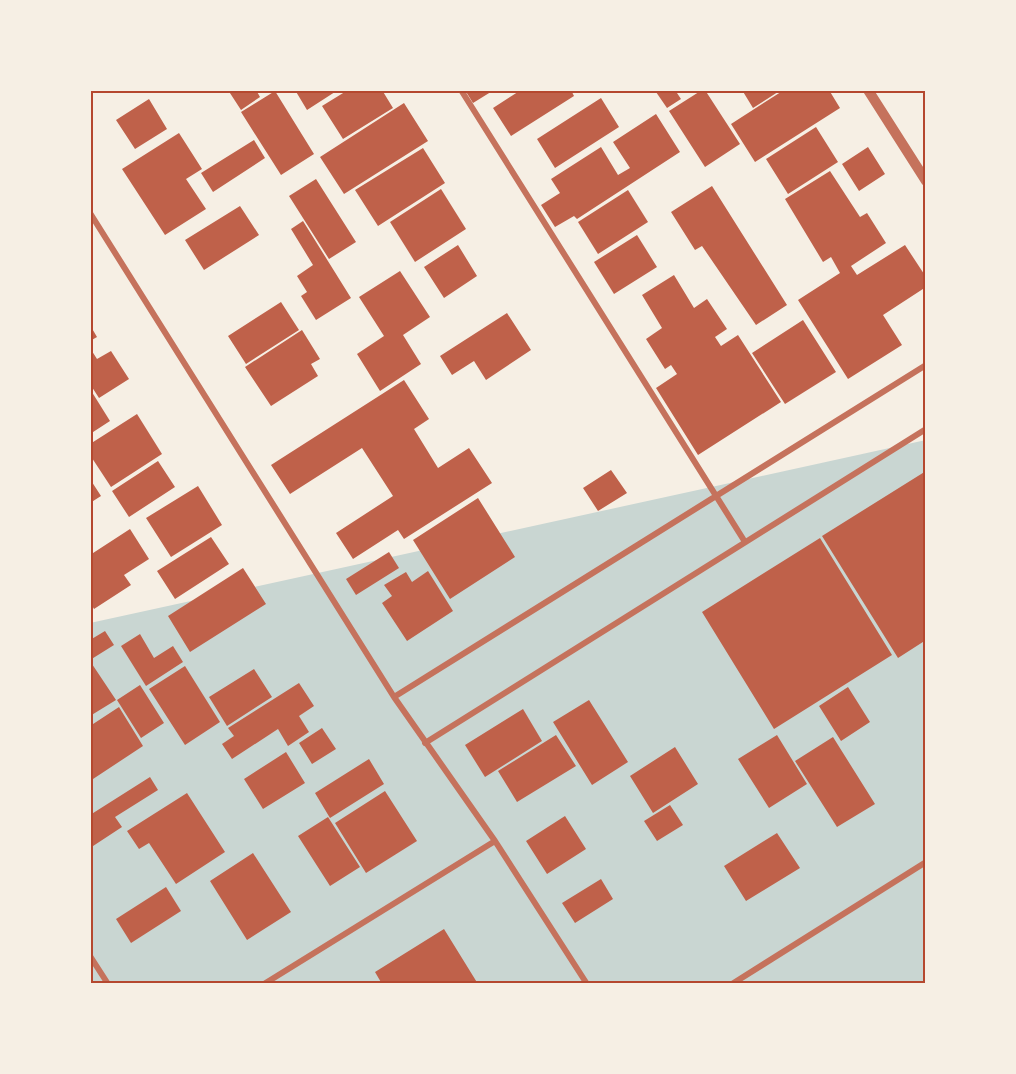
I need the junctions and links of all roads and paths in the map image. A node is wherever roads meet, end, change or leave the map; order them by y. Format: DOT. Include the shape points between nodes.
graph roads {
  1 [pos="461,90"];
  2 [pos="868,90"];
  3 [pos="926,181"];
  4 [pos="90,213"];
  5 [pos="926,365"];
  6 [pos="926,429"];
  7 [pos="717,495"];
  8 [pos="745,542"];
  9 [pos="394,697"];
  10 [pos="425,743"];
  11 [pos="495,842"];
  12 [pos="926,861"];
  13 [pos="90,956"];
  14 [pos="108,984"];
  15 [pos="264,984"];
  16 [pos="586,984"];
  17 [pos="732,984"];
  1 -- 7 [label="street"];
  2 -- 3 [label="street"];
  4 -- 9 [label="street"];
  5 -- 7 [label="street"];
  6 -- 8 [label="street"];
  7 -- 8 [label="street"];
  7 -- 9 [label="street"];
  8 -- 10 [label="street"];
  9 -- 10 [label="street"];
  10 -- 11 [label="street"];
  11 -- 15 [label="street"];
  11 -- 16 [label="street"];
  12 -- 17 [label="street"];
  13 -- 14 [label="street"];
}
